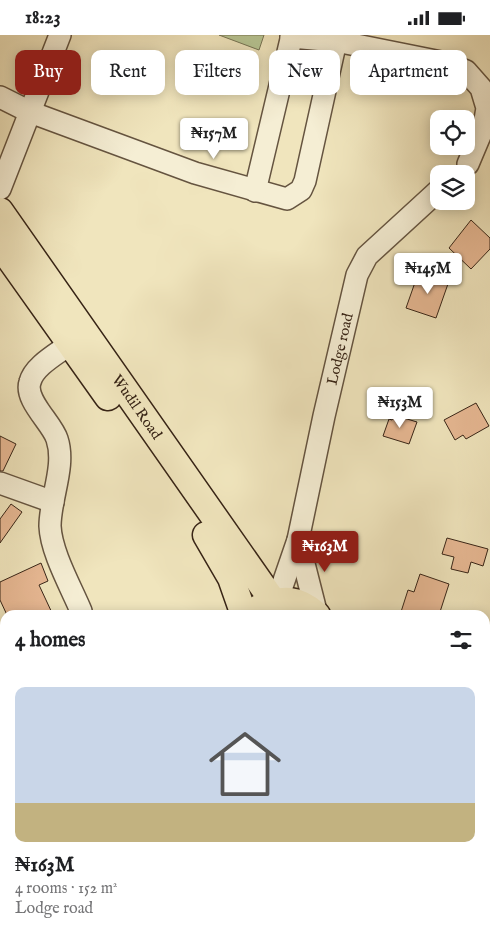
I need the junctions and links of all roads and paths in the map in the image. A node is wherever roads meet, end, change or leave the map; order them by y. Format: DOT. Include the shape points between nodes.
graph roads {
  1 [pos="60,35"];
  2 [pos="292,36"];
  3 [pos="336,41"];
  4 [pos="486,90"];
  5 [pos="0,97"];
  6 [pos="30,112"];
  7 [pos="490,143"];
  8 [pos="464,165"];
  9 [pos="466,165"];
  10 [pos="254,191"];
  11 [pos="430,198"];
  12 [pos="0,207"];
  13 [pos="0,245"];
  14 [pos="70,343"];
  15 [pos="0,483"];
  16 [pos="53,502"];
  17 [pos="298,540"];
  18 [pos="275,601"];
  19 [pos="81,610"];
  20 [pos="243,610"];
  21 [pos="256,610"];
  22 [pos="311,610"];
  23 [pos="316,610"];
  1 -- 6 [label="street"];
  2 -- 3 [label="street"];
  2 -- 10 [label="street"];
  3 -- 4 [label="street" via="446,63 466,71 481,89"];
  3 -- 10 [label="street" via="301,190 287,199"];
  4 -- 8 [label="street" via="484,126"];
  5 -- 6 [label="street"];
  6 -- 10 [label="street" via="195,173"];
  6 -- 12 [label="street"];
  7 -- 9 [label="street"];
  11 -- 17 [label="street, Lodge road" via="367,256 357,275"];
  12 -- 18 [label="main road, Wudil Road"];
  13 -- 14 [label="main road, Wudil Road"];
  14 -- 16 [label="street" via="35,372 29,383 29,393 57,439 59,460"];
  14 -- 20 [label="main road, Wudil Road" via="222,559"];
  15 -- 16 [label="street"];
  16 -- 19 [label="street" via="50,526 53,543"];
  17 -- 18 [label="street, Lodge road"];
  17 -- 23 [label="street"];
  18 -- 21 [label="main road"];
  18 -- 22 [label="main road" via="292,601"];
}
